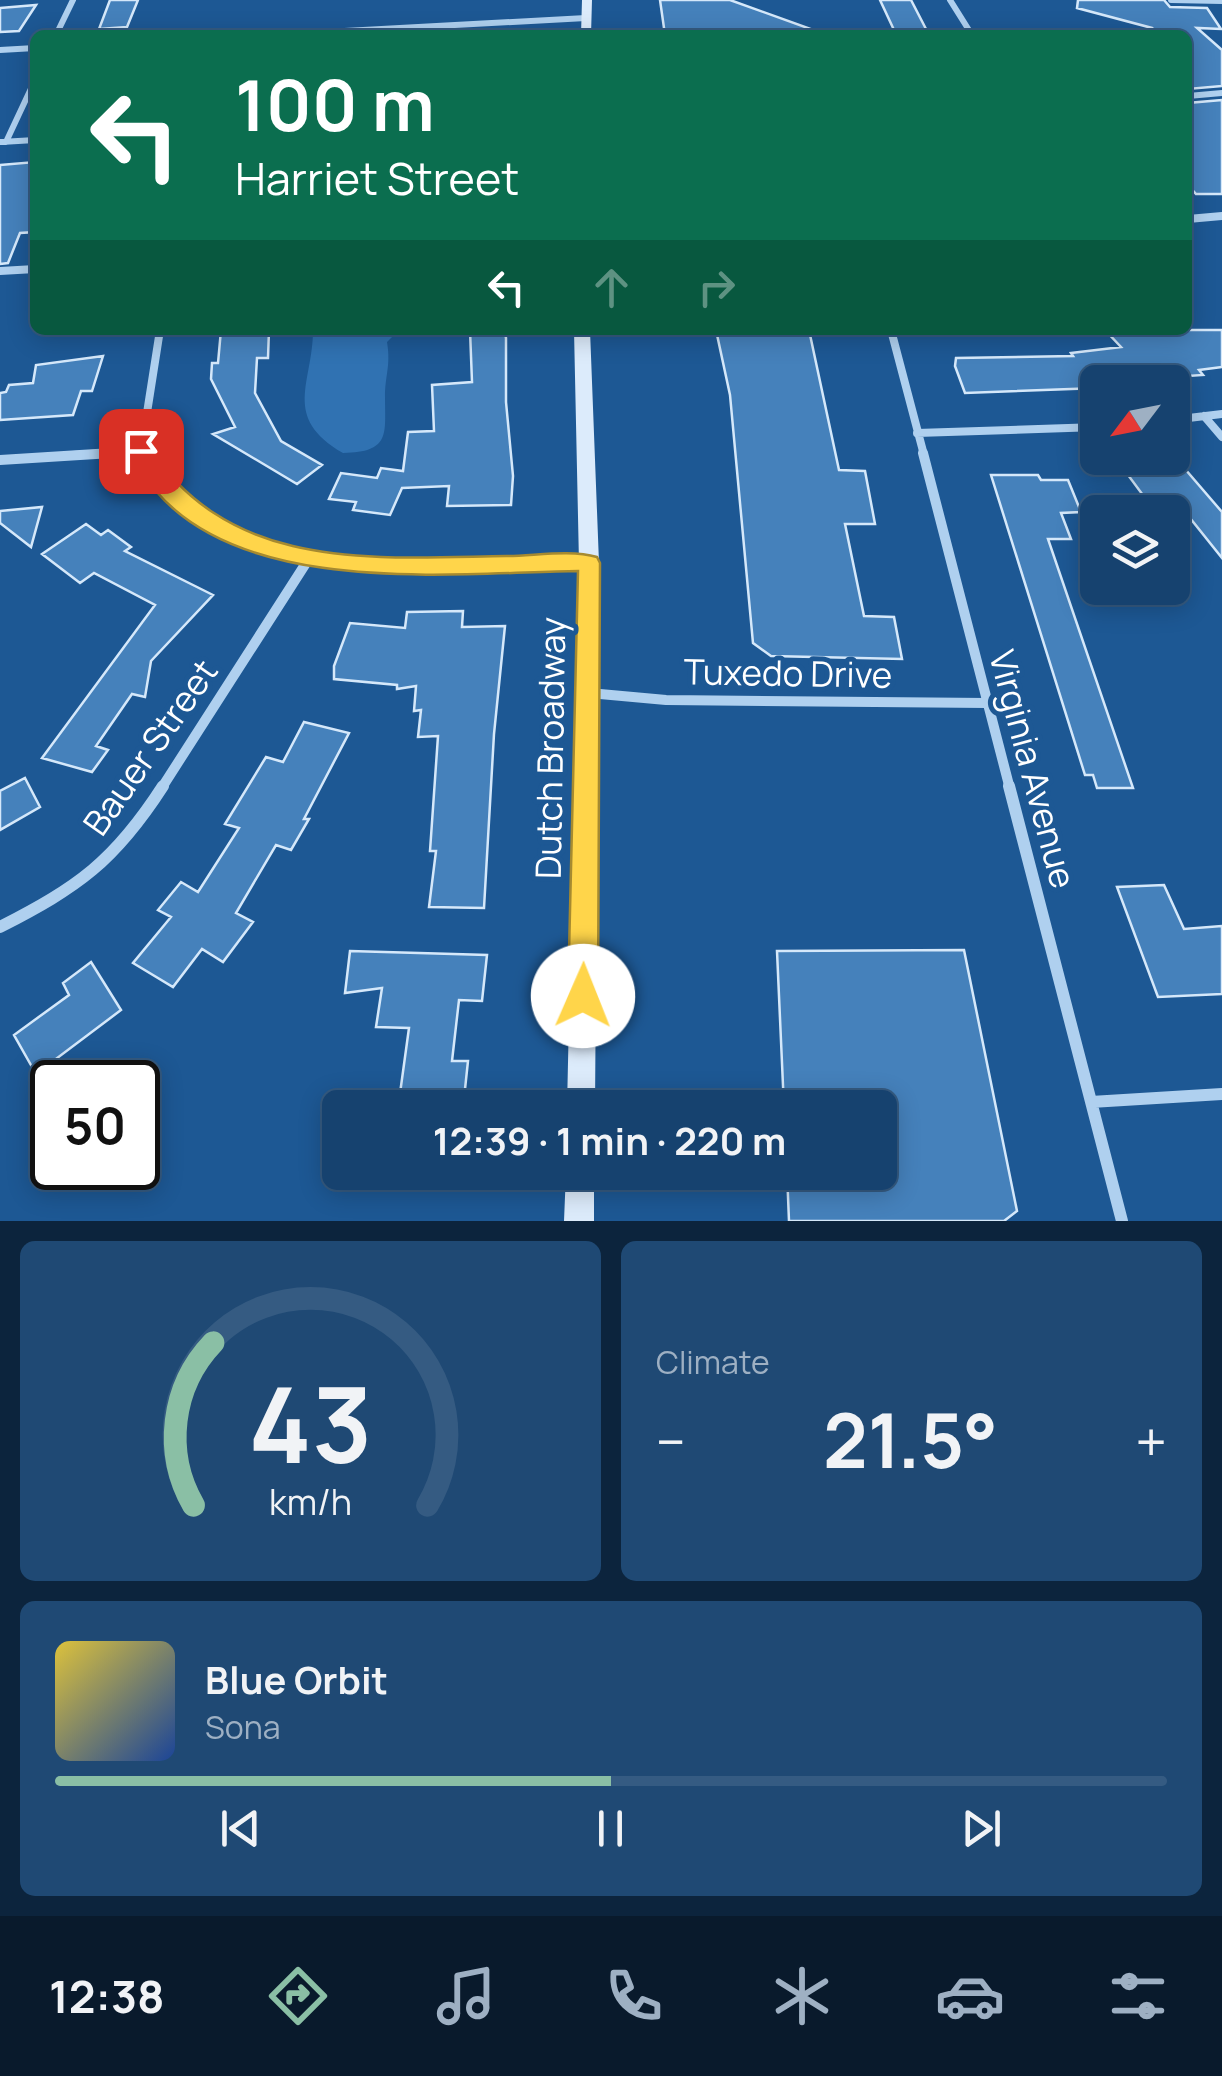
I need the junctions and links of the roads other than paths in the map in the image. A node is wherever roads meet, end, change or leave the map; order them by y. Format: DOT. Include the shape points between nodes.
graph roads {
  1 [pos="73,0"];
  2 [pos="587,0"];
  3 [pos="950,0"];
  4 [pos="1170,0"];
  5 [pos="1222,0"];
  6 [pos="586,18"];
  7 [pos="58,30"];
  8 [pos="364,30"];
  9 [pos="586,30"];
  10 [pos="969,30"];
  11 [pos="30,48"];
  12 [pos="0,50"];
  13 [pos="30,90"];
  14 [pos="1222,93"];
  15 [pos="1192,96"];
  16 [pos="30,140"];
  17 [pos="3,142"];
  18 [pos="1222,216"];
  19 [pos="1192,219"];
  20 [pos="30,269"];
  21 [pos="0,271"];
  22 [pos="159,335"];
  23 [pos="582,335"];
  24 [pos="892,335"];
  25 [pos="1222,414"];
  26 [pos="1204,416"];
  27 [pos="1190,418"];
  28 [pos="1080,428"];
  29 [pos="917,433"];
  30 [pos="1222,437"];
  31 [pos="141,451"];
  32 [pos="0,460"];
  33 [pos="308,560"];
  34 [pos="589,563"];
  35 [pos="588,694"];
  36 [pos="987,703"];
  37 [pos="0,927"];
  38 [pos="581,1090"];
  39 [pos="1222,1094"];
  40 [pos="1092,1102"];
  41 [pos="580,1190"];
  42 [pos="579,1221"];
  43 [pos="1122,1221"];
  1 -- 7 [label="street"];
  2 -- 6 [label="main road"];
  3 -- 10 [label="street"];
  4 -- 5 [label="street"];
  6 -- 8 [label="street"];
  6 -- 9 [label="main road"];
  11 -- 12 [label="street"];
  13 -- 17 [label="street"];
  14 -- 15 [label="street"];
  16 -- 17 [label="street"];
  18 -- 19 [label="street"];
  20 -- 21 [label="street"];
  22 -- 31 [label="street"];
  23 -- 34 [label="main road, Dutch Broadway"];
  24 -- 29 [label="street, Virginia Avenue"];
  25 -- 26 [label="street"];
  26 -- 27 [label="street"];
  26 -- 30 [label="street"];
  28 -- 29 [label="street"];
  29 -- 36 [label="street, Virginia Avenue"];
  31 -- 32 [label="street"];
  31 -- 33 [label="street" via="163,486 204,519"];
  33 -- 34 [label="street" via="378,566"];
  33 -- 37 [label="street, Bauer Street" via="143,817 76,885"];
  34 -- 35 [label="main road, Dutch Broadway"];
  35 -- 36 [label="street, Tuxedo Drive"];
  35 -- 38 [label="main road, Dutch Broadway"];
  36 -- 40 [label="street, Virginia Avenue"];
  39 -- 40 [label="street"];
  40 -- 43 [label="street, Virginia Avenue"];
  41 -- 42 [label="main road"];
}
